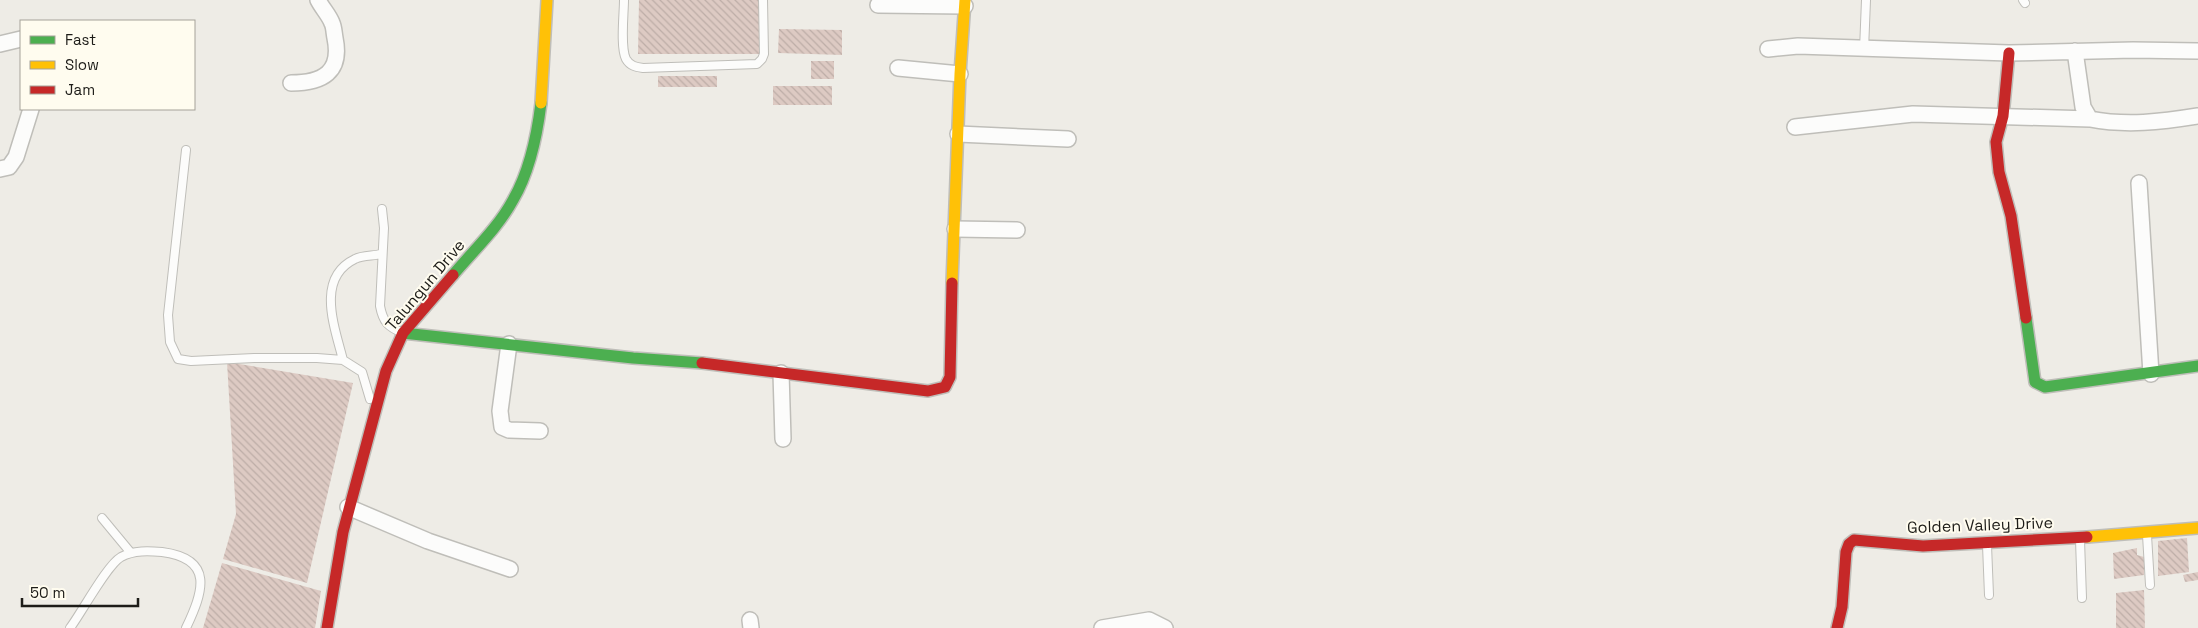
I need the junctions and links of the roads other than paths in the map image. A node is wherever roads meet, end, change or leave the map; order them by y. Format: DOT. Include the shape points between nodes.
graph roads {
  1 [pos="318,0"];
  2 [pos="547,0"];
  3 [pos="624,0"];
  4 [pos="763,0"];
  5 [pos="1866,0"];
  6 [pos="965,3"];
  7 [pos="878,5"];
  8 [pos="20,39"];
  9 [pos="0,44"];
  10 [pos="1768,49"];
  11 [pos="1864,50"];
  12 [pos="2075,51"];
  13 [pos="2198,51"];
  14 [pos="2009,53"];
  15 [pos="898,68"];
  16 [pos="960,74"];
  17 [pos="291,83"];
  18 [pos="31,110"];
  19 [pos="2003,116"];
  20 [pos="2198,116"];
  21 [pos="2090,119"];
  22 [pos="1795,127"];
  23 [pos="958,134"];
  24 [pos="1068,139"];
  25 [pos="186,150"];
  26 [pos="0,169"];
  27 [pos="2139,183"];
  28 [pos="382,210"];
  29 [pos="955,228"];
  30 [pos="1017,230"];
  31 [pos="381,254"];
  32 [pos="403,333"];
  33 [pos="508,344"];
  34 [pos="342,360"];
  35 [pos="2197,368"];
  36 [pos="781,373"];
  37 [pos="2151,374"];
  38 [pos="373,415"];
  39 [pos="540,431"];
  40 [pos="782,438"];
  41 [pos="348,507"];
  42 [pos="102,518"];
  43 [pos="2198,528"];
  44 [pos="2147,531"];
  45 [pos="2080,538"];
  46 [pos="1987,544"];
  47 [pos="131,552"];
  48 [pos="510,568"];
  49 [pos="2150,585"];
  50 [pos="1990,595"];
  51 [pos="2082,598"];
  52 [pos="70,628"];
  53 [pos="186,628"];
  54 [pos="327,628"];
  55 [pos="1102,628"];
  56 [pos="1165,628"];
  57 [pos="1837,628"];
  1 -- 17 [label="street" via="333,24 338,53 332,69 320,79"];
  2 -- 32 [label="street, Talungun Drive" via="542,102 534,149 518,193 498,223"];
  3 -- 4 [label="lane" via="626,60 643,68 756,64 764,54"];
  5 -- 11 [label="lane"];
  6 -- 7 [label="street"];
  6 -- 16 [label="street"];
  8 -- 9 [label="street"];
  10 -- 11 [label="street" via="1798,46"];
  11 -- 14 [label="street"];
  12 -- 13 [label="street"];
  12 -- 14 [label="street"];
  12 -- 21 [label="street" via="2083,107"];
  14 -- 19 [label="street"];
  15 -- 16 [label="street"];
  16 -- 23 [label="street"];
  18 -- 26 [label="street" via="16,157 9,167"];
  19 -- 21 [label="street"];
  19 -- 22 [label="street" via="1913,114"];
  19 -- 37 [label="street" via="1996,142 1999,172 2011,216 2035,382 2045,388"];
  20 -- 21 [label="street" via="2130,124"];
  23 -- 24 [label="street"];
  23 -- 29 [label="street"];
  25 -- 34 [label="lane" via="168,315 170,342 178,358 191,361 254,358"];
  27 -- 37 [label="street"];
  28 -- 31 [label="lane"];
  29 -- 30 [label="street"];
  29 -- 36 [label="street" via="950,377 946,388 928,390"];
  31 -- 32 [label="lane" via="382,318 389,328"];
  31 -- 34 [label="lane" via="355,258 339,270 333,281 330,302"];
  32 -- 33 [label="street"];
  32 -- 38 [label="street, Talungun Drive" via="395,347"];
  33 -- 36 [label="street" via="632,358 714,363"];
  33 -- 39 [label="street" via="500,411 502,427"];
  34 -- 38 [label="lane" via="362,372"];
  35 -- 37 [label="street"];
  36 -- 40 [label="street"];
  38 -- 41 [label="street, Talungun Drive"];
  41 -- 48 [label="street" via="428,541"];
  41 -- 54 [label="street, Talungun Drive" via="331,589"];
  42 -- 47 [label="lane"];
  43 -- 44 [label="street, Golden Valley Drive"];
  44 -- 45 [label="street, Golden Valley Drive"];
  44 -- 49 [label="lane"];
  45 -- 46 [label="street, Golden Valley Drive"];
  45 -- 51 [label="lane"];
  46 -- 50 [label="lane"];
  46 -- 57 [label="street, Golden Valley Drive" via="1923,546 1854,540 1846,552"];
  47 -- 52 [label="lane" via="119,558 110,569"];
  47 -- 53 [label="lane" via="152,551 190,559 202,579"];
  55 -- 56 [label="street" via="1149,620"];
}
